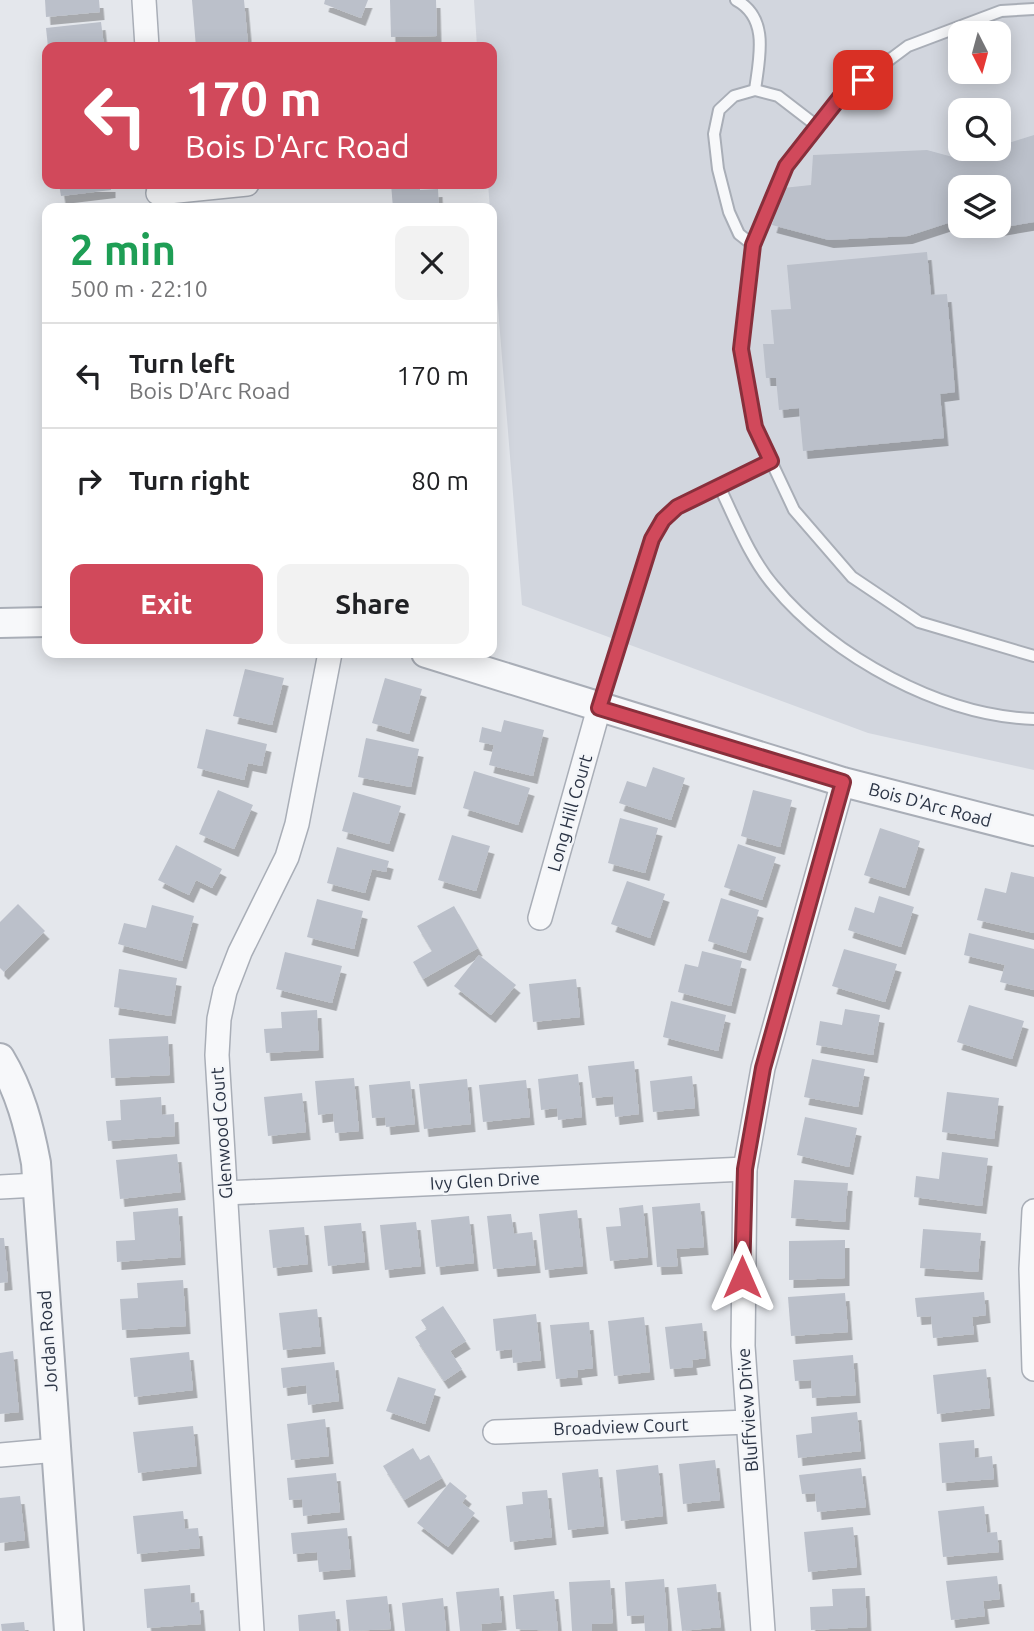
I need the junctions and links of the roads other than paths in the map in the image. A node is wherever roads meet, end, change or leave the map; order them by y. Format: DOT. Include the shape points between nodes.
graph roads {
  1 [pos="144,0"];
  2 [pos="736,0"];
  3 [pos="1034,9"];
  4 [pos="148,42"];
  5 [pos="755,90"];
  6 [pos="817,126"];
  7 [pos="207,189"];
  8 [pos="158,195"];
  9 [pos="753,245"];
  10 [pos="771,461"];
  11 [pos="720,488"];
  12 [pos="42,622"];
  13 [pos="0,623"];
  14 [pos="1034,656"];
  15 [pos="329,658"];
  16 [pos="442,658"];
  17 [pos="599,708"];
  18 [pos="1034,719"];
  19 [pos="843,782"];
  20 [pos="1034,831"];
  21 [pos="540,918"];
  22 [pos="0,1058"];
  23 [pos="745,1169"];
  24 [pos="37,1185"];
  25 [pos="0,1187"];
  26 [pos="226,1194"];
  27 [pos="1034,1211"];
  28 [pos="1034,1369"];
  29 [pos="748,1422"];
  30 [pos="495,1433"];
  31 [pos="57,1450"];
  32 [pos="0,1455"];
  33 [pos="69,1631"];
  34 [pos="252,1631"];
  35 [pos="763,1631"];
  1 -- 4 [label="street"];
  2 -- 5 [label="lane" via="758,25 761,47"];
  3 -- 6 [label="lane" via="1001,11 908,46 841,96"];
  5 -- 6 [label="lane" via="778,96"];
  5 -- 9 [label="lane" via="734,96 719,110 714,134 729,212 739,234"];
  6 -- 9 [label="lane" via="786,166"];
  7 -- 8 [label="street"];
  9 -- 10 [label="lane" via="741,349 755,427"];
  10 -- 11 [label="lane"];
  10 -- 14 [label="lane" via="794,510 852,577 919,622"];
  11 -- 17 [label="lane" via="677,507 652,539"];
  11 -- 18 [label="lane" via="749,548 774,586 855,656 901,685 956,706"];
  12 -- 13 [label="street"];
  15 -- 26 [label="street, Glenwood Court" via="287,857 240,952 219,1019"];
  16 -- 17 [label="street, Bois D'Arc Road"];
  17 -- 19 [label="street, Bois D'Arc Road"];
  17 -- 21 [label="street, Long Hill Court"];
  19 -- 20 [label="street, Bois D'Arc Road"];
  19 -- 23 [label="street, Bluffview Drive" via="763,1068"];
  22 -- 24 [label="street, Jordan Road" via="28,1124"];
  23 -- 26 [label="street, Ivy Glen Drive"];
  23 -- 29 [label="street, Bluffview Drive" via="742,1254"];
  24 -- 25 [label="street"];
  24 -- 31 [label="street, Jordan Road"];
  26 -- 34 [label="street, Glenwood Court"];
  27 -- 28 [label="street"];
  29 -- 30 [label="street, Broadview Court"];
  29 -- 35 [label="street, Bluffview Drive"];
  31 -- 32 [label="street"];
  31 -- 33 [label="street, Jordan Road"];
}
